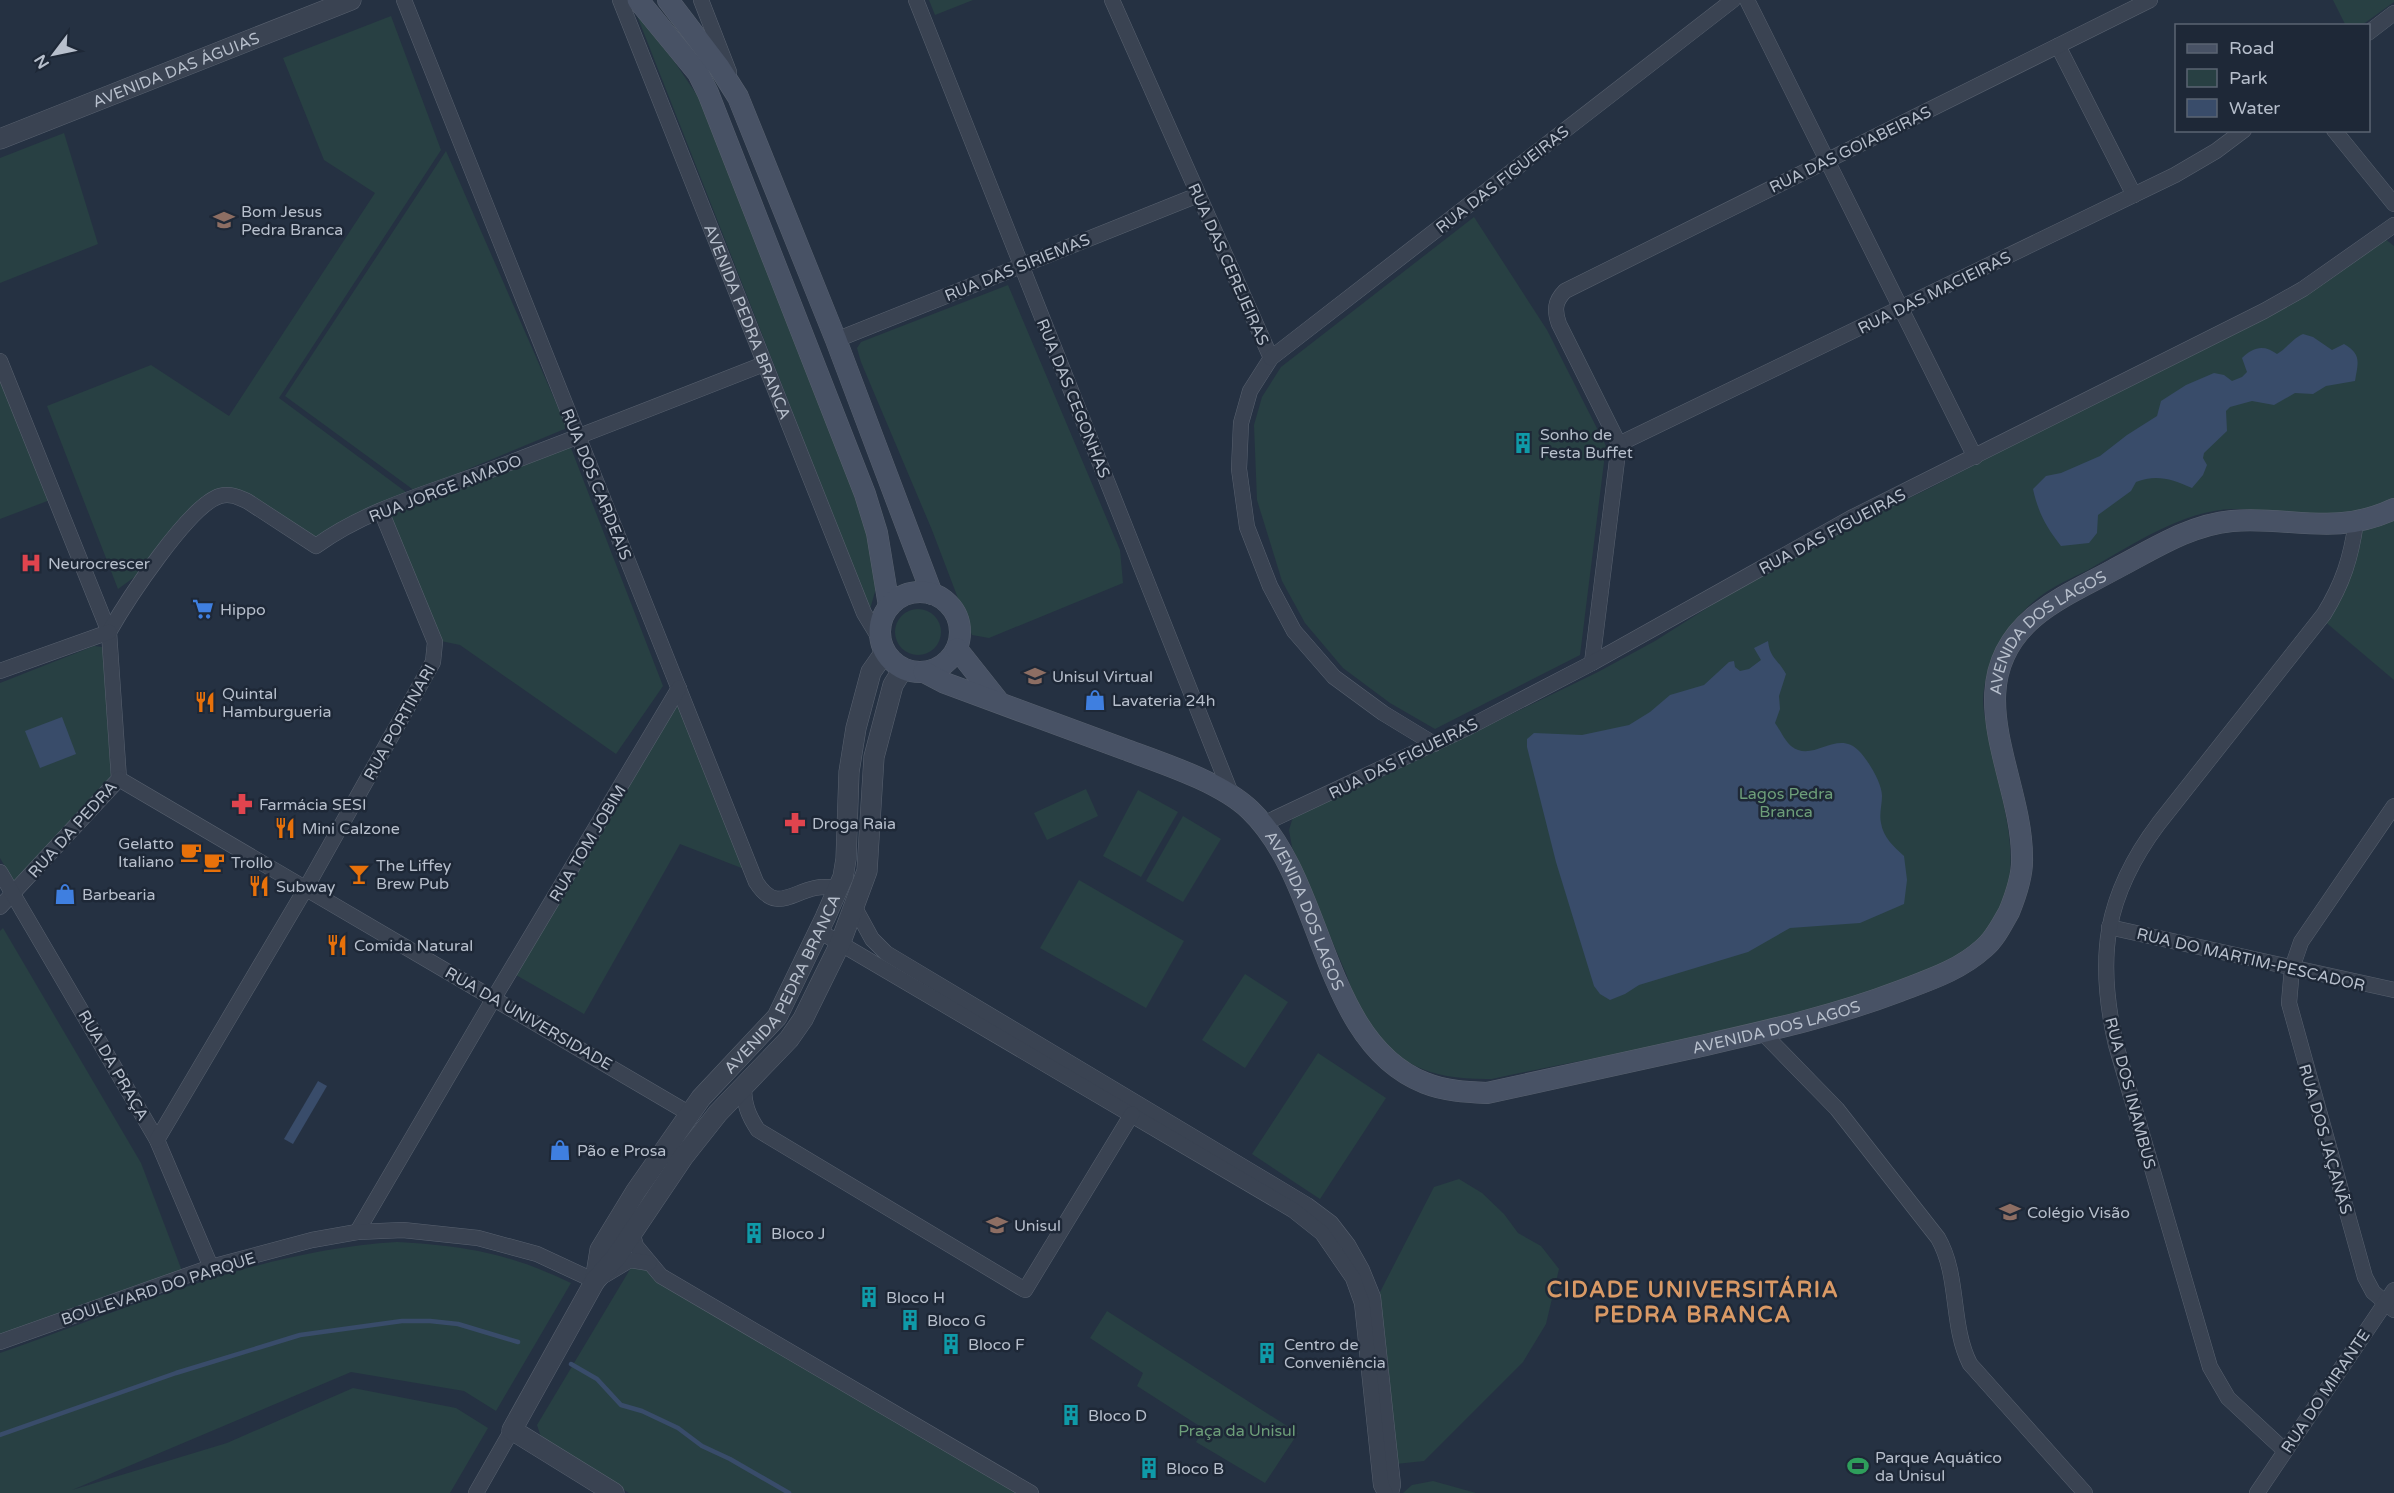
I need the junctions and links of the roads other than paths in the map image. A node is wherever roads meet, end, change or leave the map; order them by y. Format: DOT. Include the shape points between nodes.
graph roads {
  1 [pos="351,0"];
  2 [pos="404,0"];
  3 [pos="620,0"];
  4 [pos="638,0"];
  5 [pos="668,0"];
  6 [pos="701,0"];
  7 [pos="916,0"];
  8 [pos="1112,0"];
  9 [pos="1732,0"];
  10 [pos="1747,0"];
  11 [pos="2150,0"];
  12 [pos="2394,13"];
  13 [pos="2370,31"];
  14 [pos="2058,46"];
  15 [pos="738,97"];
  16 [pos="2241,132"];
  17 [pos="2336,132"];
  18 [pos="0,139"];
  19 [pos="1827,160"];
  20 [pos="1198,195"];
  21 [pos="2134,195"];
  22 [pos="2394,204"];
  23 [pos="2394,225"];
  24 [pos="1021,265"];
  25 [pos="1901,308"];
  26 [pos="836,340"];
  27 [pos="1271,358"];
  28 [pos="0,361"];
  29 [pos="764,364"];
  30 [pos="579,437"];
  31 [pos="1619,444"];
  32 [pos="1975,457"];
  33 [pos="2394,509"];
  34 [pos="381,511"];
  35 [pos="2356,522"];
  36 [pos="932,594"];
  37 [pos="890,606"];
  38 [pos="109,632"];
  39 [pos="883,647"];
  40 [pos="957,649"];
  41 [pos="1592,663"];
  42 [pos="0,671"];
  43 [pos="914,671"];
  44 [pos="679,688"];
  45 [pos="999,703"];
  46 [pos="1434,744"];
  47 [pos="119,778"];
  48 [pos="1232,796"];
  49 [pos="2394,806"];
  50 [pos="1263,824"];
  51 [pos="0,872"];
  52 [pos="306,888"];
  53 [pos="838,888"];
  54 [pos="13,895"];
  55 [pos="0,908"];
  56 [pos="855,908"];
  57 [pos="2109,927"];
  58 [pos="819,931"];
  59 [pos="840,944"];
  60 [pos="2292,968"];
  61 [pos="2394,990"];
  62 [pos="494,998"];
  63 [pos="1762,1032"];
  64 [pos="744,1087"];
  65 [pos="690,1114"];
  66 [pos="1132,1114"];
  67 [pos="157,1140"];
  68 [pos="357,1232"];
  69 [pos="632,1232"];
  70 [pos="649,1263"];
  71 [pos="211,1267"];
  72 [pos="595,1281"];
  73 [pos="2394,1290"];
  74 [pos="2390,1307"];
  75 [pos="0,1342"];
  76 [pos="512,1430"];
  77 [pos="2285,1451"];
  78 [pos="476,1493"];
  79 [pos="614,1493"];
  80 [pos="1031,1493"];
  81 [pos="1385,1493"];
  82 [pos="1391,1493"];
  83 [pos="2085,1493"];
  84 [pos="2257,1493"];
  1 -- 18 [label="street, AVENIDA DAS ÁGUIAS"];
  2 -- 30 [label="street, RUA DOS CARDEAIS"];
  3 -- 29 [label="street, AVENIDA PEDRA BRANCA"];
  4 -- 37 [label="main road" via="698,73 708,93 865,494 877,533"];
  5 -- 15 [label="main road"];
  6 -- 15 [label="street"];
  7 -- 24 [label="street, RUA DAS CEGONHAS"];
  8 -- 20 [label="street, RUA DAS CEREJEIRAS"];
  9 -- 27 [label="street, RUA DAS FIGUEIRAS"];
  10 -- 19 [label="street"];
  11 -- 14 [label="street, RUA DAS GOIABEIRAS"];
  12 -- 13 [label="street"];
  14 -- 19 [label="street, RUA DAS GOIABEIRAS"];
  14 -- 21 [label="street"];
  15 -- 26 [label="main road"];
  16 -- 21 [label="street, RUA DAS MACIEIRAS" via="2197,164"];
  17 -- 22 [label="street"];
  19 -- 25 [label="street"];
  19 -- 31 [label="street, RUA DAS GOIABEIRAS" via="1559,297 1555,314 1558,324"];
  20 -- 24 [label="street, RUA DAS SIRIEMAS"];
  20 -- 27 [label="street, RUA DAS CEREJEIRAS"];
  21 -- 25 [label="street, RUA DAS MACIEIRAS"];
  23 -- 32 [label="street, RUA DAS FIGUEIRAS" via="2285,299"];
  24 -- 26 [label="street, RUA DAS SIRIEMAS"];
  24 -- 48 [label="street, RUA DAS CEGONHAS"];
  25 -- 31 [label="street, RUA DAS MACIEIRAS"];
  25 -- 32 [label="street"];
  26 -- 36 [label="main road"];
  27 -- 46 [label="street, RUA DAS CEREJEIRAS" via="1250,391 1241,423 1239,469 1247,527 1269,586 1294,631 1334,677"];
  28 -- 38 [label="street, RUA DA PEDRA"];
  29 -- 30 [label="street, RUA JORGE AMADO"];
  29 -- 39 [label="street, AVENIDA PEDRA BRANCA" via="864,614"];
  30 -- 34 [label="street, RUA JORGE AMADO"];
  30 -- 44 [label="street, RUA DOS CARDEAIS"];
  31 -- 41 [label="street"];
  32 -- 41 [label="street, RUA DAS FIGUEIRAS" via="1851,518"];
  33 -- 35 [label="main road, AVENIDA DOS LAGOS"];
  34 -- 38 [label="street, RUA JORGE AMADO" via="346,526 316,546 247,501 237,496 219,496 188,523 144,576"];
  34 -- 52 [label="street, RUA PORTINARI" via="435,642 433,662"];
  35 -- 57 [label="street, RUA DOS INAMBUS" via="2348,568 2340,588 2292,656 2145,841 2123,882"];
  35 -- 63 [label="main road, AVENIDA DOS LAGOS" via="2316,525 2251,520 2195,528 2073,591 2032,619 2008,649 1995,693 1995,723 2020,828 2023,858 2019,883 2003,923 1987,946 1938,976 1846,1011"];
  36 -- 37 [label="main road" via="909,593"];
  36 -- 40 [label="main road" via="942,599 956,616 960,627"];
  37 -- 39 [label="main road" via="880,628"];
  38 -- 42 [label="street"];
  38 -- 47 [label="street, RUA DA PEDRA"];
  39 -- 43 [label="main road" via="893,662"];
  39 -- 53 [label="street, AVENIDA PEDRA BRANCA" via="871,672 852,748 846,859"];
  40 -- 43 [label="main road" via="944,665"];
  40 -- 45 [label="main road"];
  41 -- 46 [label="street, RUA DAS FIGUEIRAS"];
  43 -- 45 [label="main road, AVENIDA DOS LAGOS"];
  43 -- 56 [label="street, AVENIDA PEDRA BRANCA" via="893,685 876,746 867,871"];
  44 -- 53 [label="street, RUA DOS CARDEAIS" via="763,892 782,899 815,887"];
  44 -- 62 [label="street, RUA TOM JOBIM"];
  45 -- 48 [label="main road, AVENIDA DOS LAGOS" via="1173,767"];
  46 -- 50 [label="street, RUA DAS FIGUEIRAS"];
  47 -- 52 [label="street, RUA DA UNIVERSIDADE"];
  47 -- 54 [label="street, RUA DA PEDRA"];
  48 -- 50 [label="main road, AVENIDA DOS LAGOS"];
  49 -- 60 [label="street, RUA DOS JAÇANÃS" via="2301,942"];
  50 -- 63 [label="main road, AVENIDA DOS LAGOS" via="1284,855 1357,1023 1396,1067 1424,1083 1455,1092 1487,1093"];
  51 -- 54 [label="street, RUA DA PRAÇA"];
  52 -- 62 [label="street, RUA DA UNIVERSIDADE"];
  52 -- 67 [label="street, RUA PORTINARI"];
  53 -- 58 [label="street, AVENIDA PEDRA BRANCA"];
  54 -- 55 [label="street, RUA DA PEDRA"];
  54 -- 67 [label="street, RUA DA PRAÇA"];
  56 -- 59 [label="street, AVENIDA PEDRA BRANCA"];
  56 -- 82 [label="street" via="872,939 886,953 1307,1204 1331,1223 1362,1270 1372,1297 1394,1485"];
  57 -- 60 [label="street, RUA DO MARTIM-PESCADOR"];
  57 -- 77 [label="street, RUA DOS INAMBUS" via="2105,969 2113,1036 2210,1367 2228,1398"];
  58 -- 59 [label="street"];
  58 -- 65 [label="street, AVENIDA PEDRA BRANCA" via="777,1017"];
  59 -- 64 [label="street, AVENIDA PEDRA BRANCA" via="789,1040"];
  59 -- 66 [label="street"];
  60 -- 61 [label="street, RUA DO MARTIM-PESCADOR"];
  60 -- 74 [label="street, RUA DOS JAÇANÃS" via="2289,1003 2293,1021 2365,1277 2373,1292"];
  62 -- 65 [label="street, RUA DA UNIVERSIDADE"];
  62 -- 68 [label="street, RUA TOM JOBIM"];
  63 -- 83 [label="street" via="1837,1109 1938,1238 1948,1259 1962,1346 1970,1364"];
  64 -- 66 [label="street" via="748,1115 758,1130 1025,1290"];
  64 -- 69 [label="street, AVENIDA PEDRA BRANCA" via="684,1156"];
  65 -- 72 [label="street, AVENIDA PEDRA BRANCA" via="600,1250"];
  66 -- 81 [label="street" via="1293,1210 1322,1233 1339,1256 1362,1303"];
  67 -- 71 [label="street, RUA DA PRAÇA"];
  68 -- 71 [label="street, BOULEVARD DO PARQUE"];
  68 -- 72 [label="street, BOULEVARD DO PARQUE" via="403,1230 478,1238 537,1254"];
  69 -- 70 [label="street" via="636,1246"];
  69 -- 72 [label="street, AVENIDA PEDRA BRANCA"];
  70 -- 72 [label="street" via="630,1260"];
  70 -- 80 [label="street" via="661,1276"];
  71 -- 75 [label="street, BOULEVARD DO PARQUE"];
  72 -- 76 [label="street, AVENIDA PEDRA BRANCA"];
  73 -- 74 [label="street, RUA DO MIRANTE"];
  74 -- 77 [label="street, RUA DO MIRANTE"];
  76 -- 78 [label="street, AVENIDA PEDRA BRANCA"];
  76 -- 79 [label="street"];
  77 -- 84 [label="street, RUA DO MIRANTE"];
}
